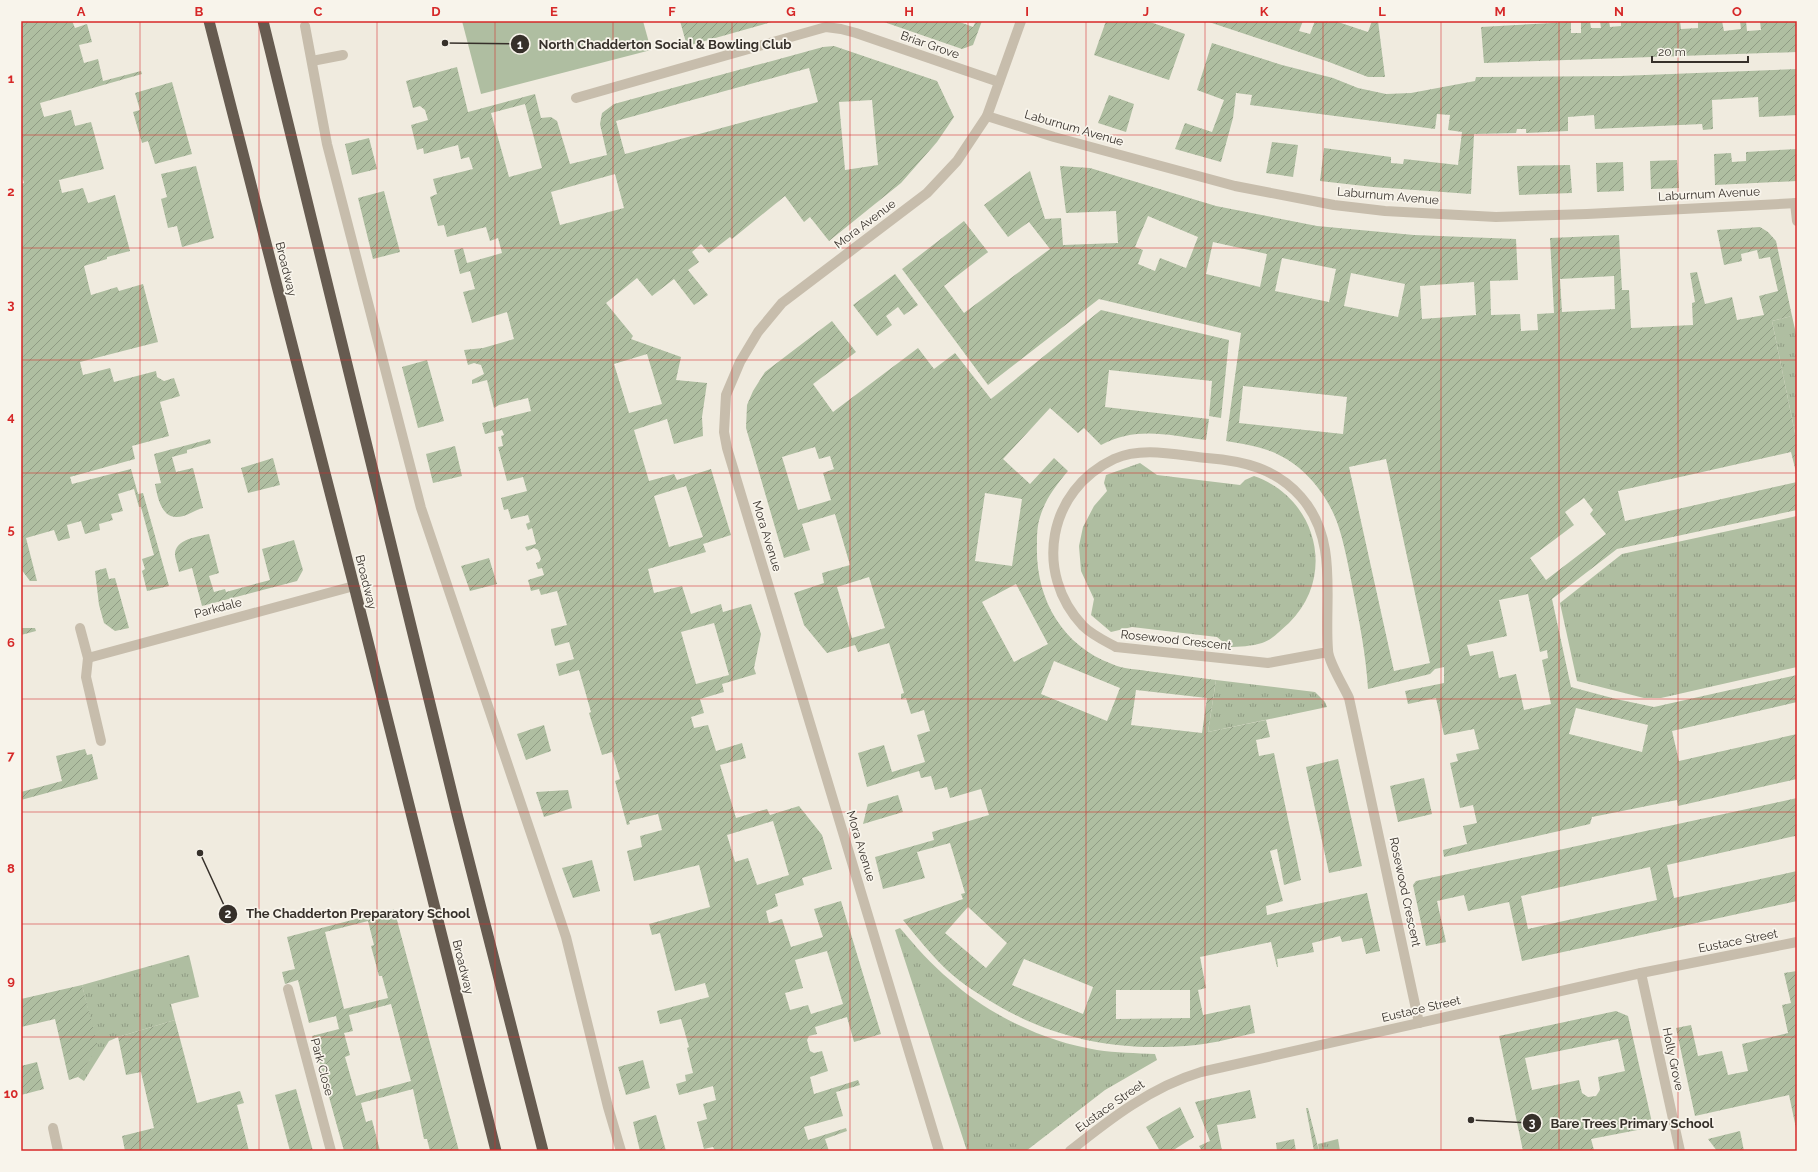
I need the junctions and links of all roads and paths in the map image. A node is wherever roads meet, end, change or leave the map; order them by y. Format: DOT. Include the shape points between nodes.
graph roads {
  1 [pos="209,21"];
  2 [pos="264,21"];
  3 [pos="1021,21"];
  4 [pos="305,26"];
  5 [pos="343,56"];
  6 [pos="312,61"];
  7 [pos="999,82"];
  8 [pos="576,98"];
  9 [pos="987,116"];
  10 [pos="1796,203"];
  11 [pos="1797,221"];
  12 [pos="354,586"];
  13 [pos="80,628"];
  14 [pos="1328,652"];
  15 [pos="88,658"];
  16 [pos="101,741"];
  17 [pos="1797,942"];
  18 [pos="1641,973"];
  19 [pos="288,989"];
  20 [pos="1420,1023"];
  21 [pos="53,1128"];
  22 [pos="58,1151"];
  23 [pos="331,1151"];
  24 [pos="496,1151"];
  25 [pos="543,1151"];
  26 [pos="621,1151"];
  27 [pos="939,1151"];
  28 [pos="1070,1151"];
  29 [pos="1680,1151"];
  1 -- 12 [label="highway, Broadway"];
  2 -- 25 [label="highway" via="458,818"];
  3 -- 7 [label="street, Mora Avenue"];
  4 -- 6 [label="street"];
  5 -- 6 [label="street"];
  6 -- 26 [label="street" via="327,144 421,508 566,937"];
  7 -- 8 [label="street, Briar Grove" via="841,28 826,27"];
  7 -- 9 [label="street, Mora Avenue"];
  9 -- 10 [label="street, Laburnum Avenue" via="1235,186 1334,205 1385,211 1496,217"];
  9 -- 27 [label="street, Mora Avenue" via="957,161 926,193 782,303 766,321 730,383 726,395 724,432"];
  10 -- 11 [label="street"];
  12 -- 15 [label="street, Parkdale"];
  12 -- 24 [label="highway, Broadway"];
  13 -- 15 [label="street"];
  14 -- 14 [label="street, Rosewood Crescent" via="1268,663 1116,647 1101,640 1083,626 1069,607 1057,581 1052,558 1054,532 1074,490 1088,474 1115,459 1146,451 1251,464 1276,476 1301,497 1316,519 1325,548"];
  14 -- 20 [label="street, Rosewood Crescent" via="1349,698"];
  15 -- 16 [label="street" via="86,677"];
  17 -- 18 [label="street, Eustace Street"];
  18 -- 20 [label="street, Eustace Street"];
  18 -- 29 [label="street, Holly Grove"];
  19 -- 23 [label="street, Park Close"];
  20 -- 28 [label="street, Eustace Street" via="1178,1079 1137,1102"];
  21 -- 22 [label="street"];
}
